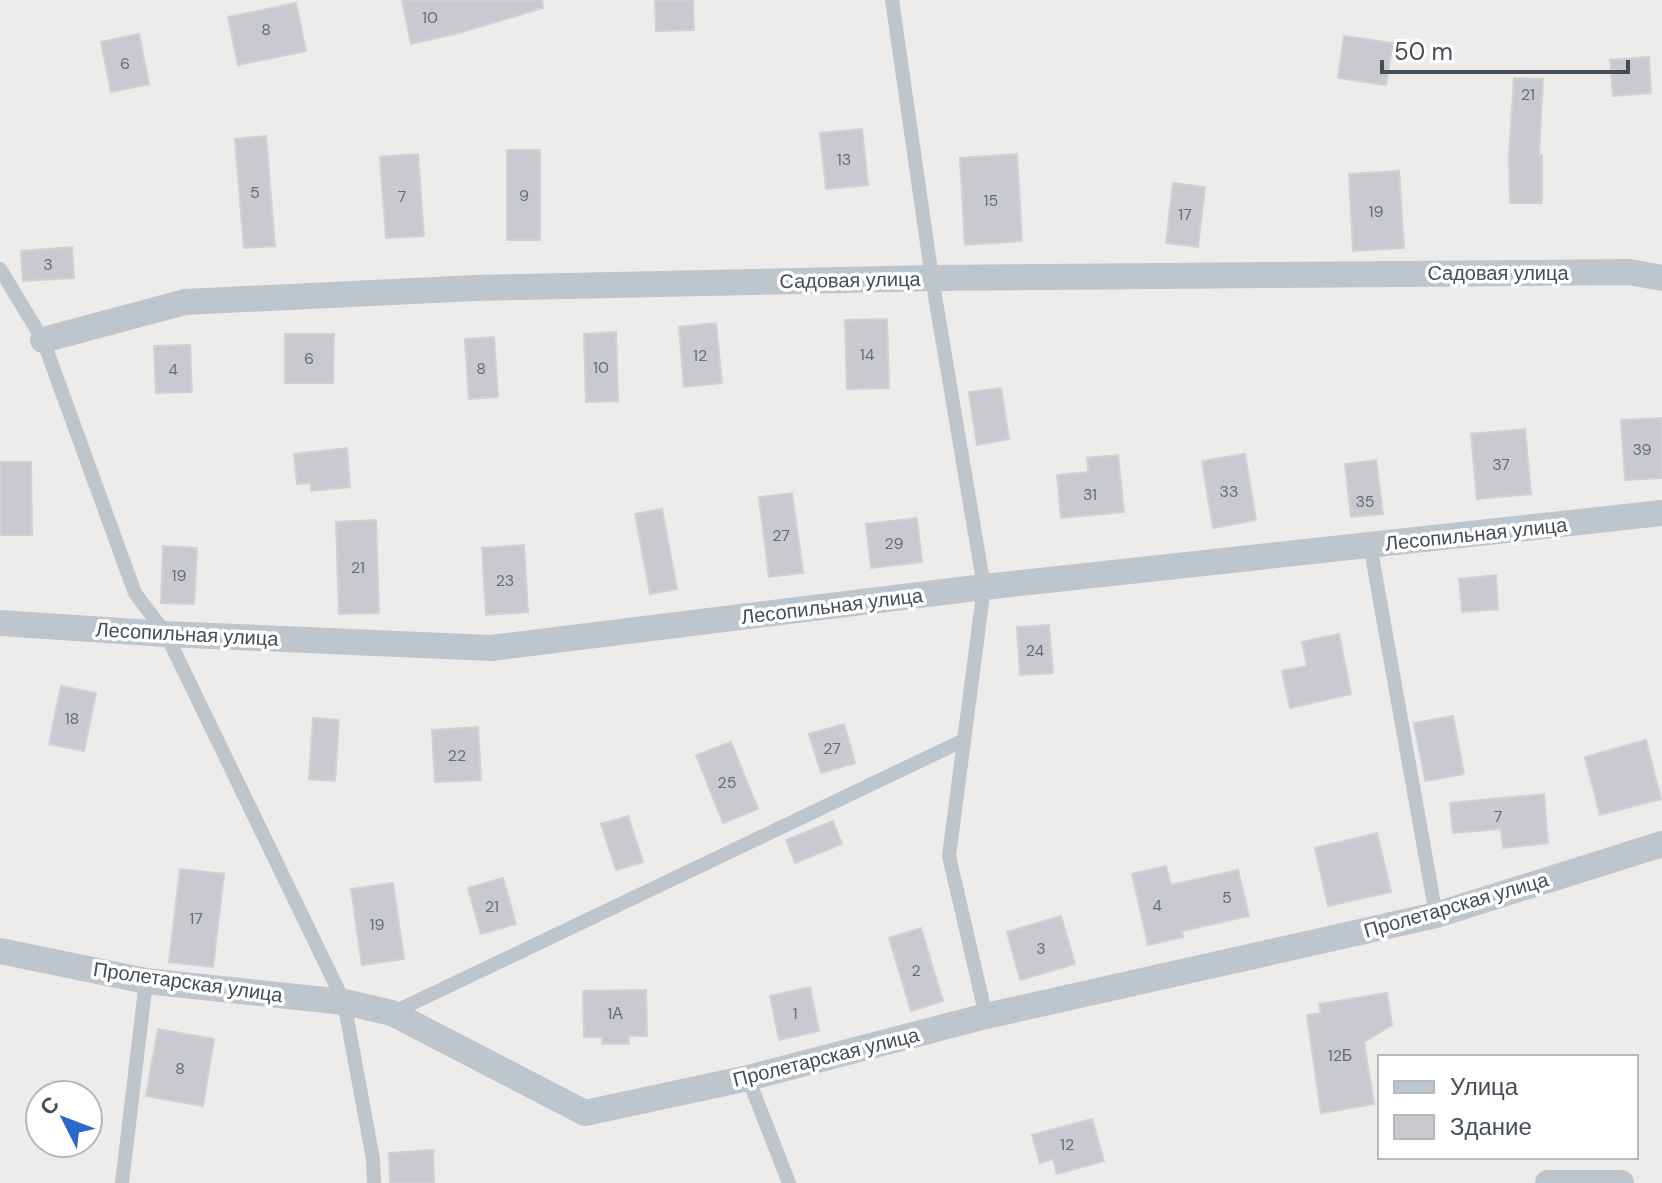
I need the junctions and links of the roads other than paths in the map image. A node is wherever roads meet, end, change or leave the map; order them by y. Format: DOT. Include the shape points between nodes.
graph roads {
  1 [pos="892,0"];
  2 [pos="0,269"];
  3 [pos="932,278"];
  4 [pos="1662,278"];
  5 [pos="43,340"];
  6 [pos="1662,513"];
  7 [pos="1370,545"];
  8 [pos="984,587"];
  9 [pos="0,623"];
  10 [pos="166,634"];
  11 [pos="964,740"];
  12 [pos="1662,844"];
  13 [pos="1436,915"];
  14 [pos="0,951"];
  15 [pos="146,981"];
  16 [pos="344,1002"];
  17 [pos="392,1013"];
  18 [pos="986,1016"];
  19 [pos="748,1078"];
  20 [pos="122,1183"];
  21 [pos="374,1183"];
  22 [pos="789,1183"];
  23 [pos="1548,1183"];
  24 [pos="1621,1183"];
  1 -- 3 [label="lane"];
  2 -- 5 [label="lane"];
  3 -- 4 [label="street, Садовая улица" via="1629,272"];
  3 -- 5 [label="street, Садовая улица" via="475,288 185,302"];
  3 -- 8 [label="lane"];
  5 -- 10 [label="lane" via="135,593"];
  6 -- 7 [label="street, Лесопильная улица"];
  7 -- 8 [label="street, Лесопильная улица"];
  7 -- 13 [label="lane"];
  8 -- 10 [label="street, Лесопильная улица" via="491,648"];
  8 -- 11 [label="lane"];
  9 -- 10 [label="street, Лесопильная улица"];
  10 -- 16 [label="lane"];
  11 -- 17 [label="lane"];
  11 -- 18 [label="lane" via="949,856"];
  12 -- 13 [label="street, Пролетарская улица"];
  13 -- 18 [label="street, Пролетарская улица"];
  14 -- 15 [label="street, Пролетарская улица"];
  15 -- 16 [label="street, Пролетарская улица"];
  15 -- 20 [label="lane"];
  16 -- 17 [label="street, Пролетарская улица"];
  16 -- 21 [label="lane"];
  17 -- 19 [label="street, Пролетарская улица" via="585,1113"];
  18 -- 19 [label="street, Пролетарская улица"];
  19 -- 22 [label="lane"];
  23 -- 24 [label="street"];
}
